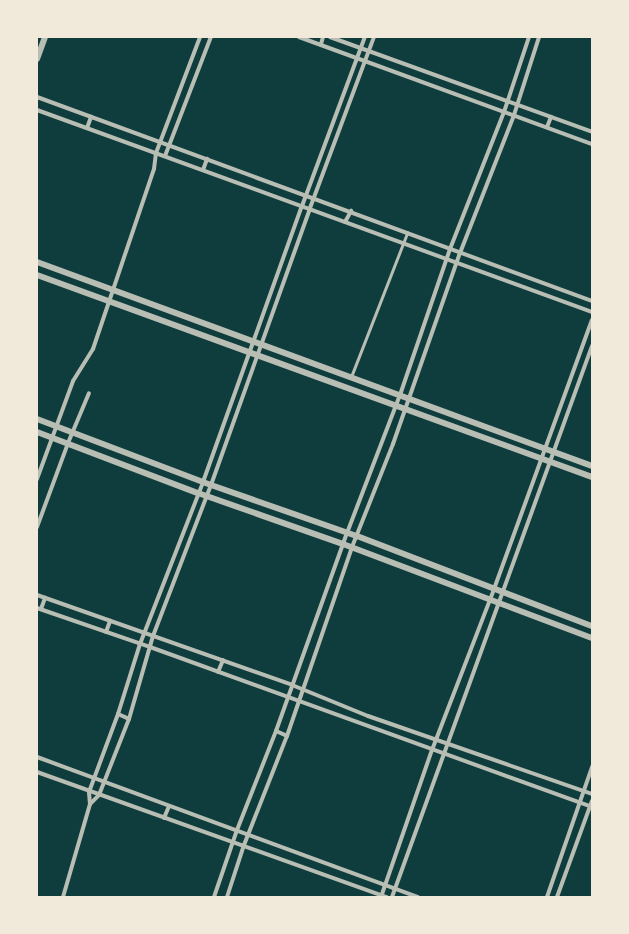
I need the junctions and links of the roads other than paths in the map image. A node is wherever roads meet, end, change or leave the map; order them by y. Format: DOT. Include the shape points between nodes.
graph roads {
  1 [pos="45,37"];
  2 [pos="211,37"];
  3 [pos="299,37"];
  4 [pos="323,37"];
  5 [pos="330,37"];
  6 [pos="365,37"];
  7 [pos="374,37"];
  8 [pos="530,37"];
  9 [pos="539,37"];
  10 [pos="199,39"];
  11 [pos="208,44"];
  12 [pos="321,44"];
  13 [pos="361,49"];
  14 [pos="369,52"];
  15 [pos="359,58"];
  16 [pos="37,59"];
  17 [pos="366,61"];
  18 [pos="520,64"];
  19 [pos="529,67"];
  20 [pos="470,88"];
  21 [pos="37,97"];
  22 [pos="467,98"];
  23 [pos="507,102"];
  24 [pos="516,105"];
  25 [pos="37,110"];
  26 [pos="504,112"];
  27 [pos="514,115"];
  28 [pos="91,117"];
  29 [pos="551,117"];
  30 [pos="547,127"];
  31 [pos="86,128"];
  32 [pos="592,132"];
  33 [pos="329,133"];
  34 [pos="337,136"];
  35 [pos="160,143"];
  36 [pos="592,144"];
  37 [pos="169,146"];
  38 [pos="156,153"];
  39 [pos="165,156"];
  40 [pos="207,159"];
  41 [pos="203,170"];
  42 [pos="478,178"];
  43 [pos="488,182"];
  44 [pos="271,183"];
  45 [pos="267,193"];
  46 [pos="306,195"];
  47 [pos="314,198"];
  48 [pos="302,206"];
  49 [pos="310,208"];
  50 [pos="351,211"];
  51 [pos="345,222"];
  52 [pos="407,233"];
  53 [pos="402,243"];
  54 [pos="450,249"];
  55 [pos="460,253"];
  56 [pos="447,259"];
  57 [pos="37,262"];
  58 [pos="457,263"];
  59 [pos="494,265"];
  60 [pos="37,275"];
  61 [pos="491,275"];
  62 [pos="276,277"];
  63 [pos="285,280"];
  64 [pos="114,290"];
  65 [pos="563,290"];
  66 [pos="560,300"];
  67 [pos="592,301"];
  68 [pos="109,302"];
  69 [pos="592,312"];
  70 [pos="192,319"];
  71 [pos="592,320"];
  72 [pos="424,324"];
  73 [pos="434,328"];
  74 [pos="188,330"];
  75 [pos="254,342"];
  76 [pos="262,344"];
  77 [pos="592,346"];
  78 [pos="582,348"];
  79 [pos="590,352"];
  80 [pos="250,353"];
  81 [pos="258,355"];
  82 [pos="351,377"];
  83 [pos="89,393"];
  84 [pos="400,395"];
  85 [pos="409,398"];
  86 [pos="396,405"];
  87 [pos="405,408"];
  88 [pos="226,418"];
  89 [pos="37,419"];
  90 [pos="234,420"];
  91 [pos="56,426"];
  92 [pos="37,432"];
  93 [pos="72,432"];
  94 [pos="52,437"];
  95 [pos="383,441"];
  96 [pos="68,443"];
  97 [pos="393,444"];
  98 [pos="544,449"];
  99 [pos="554,452"];
  100 [pos="141,458"];
  101 [pos="541,458"];
  102 [pos="550,462"];
  103 [pos="592,466"];
  104 [pos="137,470"];
  105 [pos="592,477"];
  106 [pos="37,479"];
  107 [pos="203,482"];
  108 [pos="211,485"];
  109 [pos="198,493"];
  110 [pos="528,495"];
  111 [pos="206,496"];
  112 [pos="243,496"];
  113 [pos="537,498"];
  114 [pos="360,499"];
  115 [pos="369,503"];
  116 [pos="239,508"];
  117 [pos="309,520"];
  118 [pos="37,527"];
  119 [pos="305,530"];
  120 [pos="184,531"];
  121 [pos="347,533"];
  122 [pos="192,534"];
  123 [pos="357,536"];
  124 [pos="343,544"];
  125 [pos="352,547"];
  126 [pos="170,567"];
  127 [pos="178,570"];
  128 [pos="327,587"];
  129 [pos="494,589"];
  130 [pos="337,590"];
  131 [pos="503,593"];
  132 [pos="37,595"];
  133 [pos="45,598"];
  134 [pos="490,600"];
  135 [pos="499,603"];
  136 [pos="543,607"];
  137 [pos="39,609"];
  138 [pos="538,618"];
  139 [pos="110,621"];
  140 [pos="592,626"];
  141 [pos="106,632"];
  142 [pos="144,633"];
  143 [pos="153,636"];
  144 [pos="592,638"];
  145 [pos="140,644"];
  146 [pos="306,646"];
  147 [pos="150,647"];
  148 [pos="316,650"];
  149 [pos="223,660"];
  150 [pos="464,669"];
  151 [pos="218,672"];
  152 [pos="472,673"];
  153 [pos="292,685"];
  154 [pos="302,689"];
  155 [pos="287,698"];
  156 [pos="297,702"];
  157 [pos="118,714"];
  158 [pos="368,716"];
  159 [pos="129,719"];
  160 [pos="365,726"];
  161 [pos="276,731"];
  162 [pos="287,736"];
  163 [pos="436,739"];
  164 [pos="448,744"];
  165 [pos="432,750"];
  166 [pos="444,755"];
  167 [pos="37,757"];
  168 [pos="592,767"];
  169 [pos="37,772"];
  170 [pos="94,779"];
  171 [pos="103,782"];
  172 [pos="583,791"];
  173 [pos="89,792"];
  174 [pos="592,794"];
  175 [pos="99,795"];
  176 [pos="592,801"];
  177 [pos="579,802"];
  178 [pos="90,804"];
  179 [pos="169,806"];
  180 [pos="591,807"];
  181 [pos="164,818"];
  182 [pos="237,830"];
  183 [pos="249,834"];
  184 [pos="233,841"];
  185 [pos="244,845"];
  186 [pos="385,885"];
  187 [pos="396,889"];
  188 [pos="382,896"];
  189 [pos="63,897"];
  190 [pos="214,897"];
  191 [pos="227,897"];
  192 [pos="387,897"];
  193 [pos="392,897"];
  194 [pos="418,897"];
  195 [pos="547,897"];
  196 [pos="557,897"];
  1 -- 16 [label="street"];
  2 -- 11 [label="street"];
  3 -- 12 [label="street"];
  4 -- 12 [label="street"];
  5 -- 13 [label="street"];
  6 -- 13 [label="street"];
  7 -- 14 [label="street"];
  8 -- 18 [label="street"];
  9 -- 19 [label="street"];
  10 -- 11 [label="street"];
  10 -- 35 [label="street"];
  11 -- 37 [label="street"];
  12 -- 15 [label="street"];
  13 -- 14 [label="street"];
  13 -- 15 [label="street"];
  14 -- 17 [label="street"];
  14 -- 20 [label="street"];
  15 -- 17 [label="street"];
  15 -- 33 [label="street"];
  17 -- 22 [label="street"];
  17 -- 34 [label="street"];
  18 -- 19 [label="street"];
  18 -- 23 [label="street"];
  19 -- 24 [label="street"];
  20 -- 22 [label="street"];
  20 -- 23 [label="street"];
  21 -- 28 [label="street"];
  22 -- 26 [label="street"];
  23 -- 24 [label="street"];
  23 -- 26 [label="street"];
  24 -- 27 [label="street"];
  24 -- 29 [label="street"];
  25 -- 31 [label="street"];
  26 -- 27 [label="street"];
  26 -- 42 [label="street"];
  27 -- 30 [label="street"];
  27 -- 43 [label="street"];
  28 -- 31 [label="street"];
  28 -- 35 [label="street"];
  29 -- 30 [label="street"];
  29 -- 32 [label="street"];
  30 -- 36 [label="street"];
  31 -- 38 [label="street"];
  33 -- 34 [label="street"];
  33 -- 46 [label="street"];
  34 -- 47 [label="street"];
  35 -- 37 [label="street"];
  35 -- 38 [label="street"];
  37 -- 39 [label="street"];
  37 -- 40 [label="street"];
  38 -- 39 [label="street"];
  38 -- 64 [label="street" via="154,169"];
  39 -- 41 [label="street"];
  40 -- 41 [label="street"];
  40 -- 44 [label="street"];
  41 -- 45 [label="street"];
  42 -- 43 [label="street"];
  42 -- 54 [label="street"];
  43 -- 55 [label="street"];
  44 -- 45 [label="street"];
  44 -- 46 [label="street"];
  45 -- 48 [label="street"];
  46 -- 47 [label="street"];
  46 -- 48 [label="street"];
  47 -- 49 [label="street"];
  47 -- 50 [label="street"];
  48 -- 49 [label="street"];
  48 -- 62 [label="street"];
  49 -- 51 [label="street"];
  49 -- 63 [label="street"];
  50 -- 51 [label="street"];
  50 -- 52 [label="street"];
  51 -- 53 [label="street"];
  52 -- 53 [label="lane"];
  52 -- 54 [label="street"];
  53 -- 56 [label="street"];
  53 -- 82 [label="lane"];
  54 -- 55 [label="street"];
  54 -- 56 [label="street"];
  55 -- 58 [label="street"];
  55 -- 59 [label="street"];
  56 -- 58 [label="street"];
  56 -- 72 [label="street"];
  57 -- 64 [label="street"];
  58 -- 61 [label="street"];
  58 -- 73 [label="street"];
  59 -- 61 [label="street"];
  59 -- 65 [label="street"];
  60 -- 68 [label="street"];
  61 -- 66 [label="street"];
  62 -- 63 [label="street"];
  62 -- 75 [label="street"];
  63 -- 76 [label="street"];
  64 -- 68 [label="street"];
  64 -- 70 [label="street"];
  65 -- 66 [label="street"];
  65 -- 67 [label="street"];
  66 -- 69 [label="street"];
  68 -- 74 [label="street"];
  68 -- 91 [label="street" via="93,350 73,381"];
  70 -- 74 [label="street"];
  70 -- 75 [label="street"];
  71 -- 78 [label="street"];
  72 -- 73 [label="street"];
  72 -- 84 [label="street"];
  73 -- 85 [label="street"];
  74 -- 80 [label="street"];
  75 -- 76 [label="street"];
  75 -- 80 [label="street"];
  76 -- 81 [label="street"];
  76 -- 82 [label="street"];
  77 -- 79 [label="street"];
  78 -- 79 [label="street"];
  78 -- 98 [label="street"];
  79 -- 99 [label="street"];
  80 -- 81 [label="street"];
  80 -- 88 [label="street"];
  81 -- 86 [label="street"];
  81 -- 90 [label="street"];
  82 -- 84 [label="street"];
  83 -- 93 [label="street"];
  84 -- 85 [label="street"];
  84 -- 86 [label="street"];
  85 -- 87 [label="street"];
  85 -- 98 [label="street"];
  86 -- 87 [label="street"];
  86 -- 95 [label="street"];
  87 -- 97 [label="street"];
  87 -- 101 [label="street"];
  88 -- 90 [label="street"];
  88 -- 107 [label="street"];
  89 -- 91 [label="street"];
  90 -- 108 [label="street"];
  91 -- 93 [label="street"];
  91 -- 94 [label="street"];
  92 -- 94 [label="street"];
  93 -- 96 [label="street"];
  93 -- 100 [label="street"];
  94 -- 96 [label="street"];
  94 -- 106 [label="street"];
  95 -- 97 [label="street"];
  95 -- 114 [label="street"];
  96 -- 104 [label="street"];
  96 -- 118 [label="street"];
  97 -- 115 [label="street"];
  98 -- 99 [label="street"];
  98 -- 101 [label="street"];
  99 -- 102 [label="street"];
  99 -- 103 [label="street"];
  100 -- 104 [label="street"];
  100 -- 107 [label="street"];
  101 -- 102 [label="street"];
  101 -- 110 [label="street"];
  102 -- 105 [label="street"];
  102 -- 113 [label="street"];
  104 -- 109 [label="street"];
  107 -- 108 [label="street"];
  107 -- 109 [label="street"];
  108 -- 111 [label="street"];
  108 -- 112 [label="street"];
  109 -- 111 [label="street"];
  109 -- 120 [label="street"];
  110 -- 113 [label="street"];
  110 -- 129 [label="street"];
  111 -- 116 [label="street"];
  111 -- 122 [label="street"];
  112 -- 116 [label="street"];
  112 -- 117 [label="street"];
  113 -- 131 [label="street"];
  114 -- 115 [label="street"];
  114 -- 121 [label="street"];
  115 -- 123 [label="street"];
  116 -- 119 [label="street"];
  117 -- 119 [label="street"];
  117 -- 121 [label="street"];
  119 -- 124 [label="street"];
  120 -- 122 [label="street"];
  120 -- 126 [label="street"];
  121 -- 123 [label="street"];
  121 -- 124 [label="street"];
  122 -- 127 [label="street"];
  123 -- 125 [label="street"];
  123 -- 129 [label="street"];
  124 -- 125 [label="street"];
  124 -- 128 [label="street"];
  125 -- 130 [label="street"];
  125 -- 134 [label="street"];
  126 -- 127 [label="street"];
  126 -- 142 [label="street"];
  127 -- 143 [label="street"];
  128 -- 130 [label="street"];
  128 -- 146 [label="street"];
  129 -- 131 [label="street"];
  129 -- 134 [label="street"];
  130 -- 148 [label="street"];
  131 -- 135 [label="street"];
  131 -- 136 [label="street"];
  132 -- 133 [label="street"];
  133 -- 137 [label="street"];
  133 -- 139 [label="street"];
  134 -- 135 [label="street"];
  134 -- 150 [label="street"];
  135 -- 138 [label="street"];
  135 -- 152 [label="street"];
  136 -- 138 [label="street"];
  136 -- 140 [label="street"];
  137 -- 141 [label="street"];
  138 -- 144 [label="street"];
  139 -- 141 [label="street"];
  139 -- 142 [label="street"];
  141 -- 145 [label="street"];
  142 -- 143 [label="street"];
  142 -- 145 [label="street"];
  143 -- 147 [label="street"];
  143 -- 149 [label="street"];
  145 -- 147 [label="street"];
  145 -- 157 [label="street"];
  146 -- 148 [label="street"];
  146 -- 153 [label="street"];
  147 -- 151 [label="street"];
  147 -- 159 [label="street"];
  148 -- 154 [label="street"];
  149 -- 151 [label="street"];
  149 -- 153 [label="street"];
  150 -- 152 [label="street"];
  150 -- 163 [label="street"];
  151 -- 155 [label="street"];
  152 -- 164 [label="street"];
  153 -- 154 [label="street"];
  153 -- 155 [label="street"];
  154 -- 156 [label="street"];
  154 -- 158 [label="street"];
  155 -- 156 [label="street"];
  155 -- 161 [label="street"];
  156 -- 160 [label="street"];
  156 -- 162 [label="street"];
  157 -- 159 [label="street"];
  157 -- 170 [label="street"];
  158 -- 160 [label="street"];
  158 -- 163 [label="street"];
  159 -- 171 [label="street"];
  160 -- 165 [label="street"];
  161 -- 162 [label="street"];
  161 -- 182 [label="street"];
  162 -- 183 [label="street"];
  163 -- 164 [label="street"];
  163 -- 165 [label="street"];
  164 -- 166 [label="street"];
  164 -- 172 [label="street"];
  165 -- 166 [label="street"];
  165 -- 186 [label="street"];
  166 -- 177 [label="street"];
  166 -- 187 [label="street"];
  167 -- 170 [label="street"];
  168 -- 172 [label="street"];
  169 -- 173 [label="street"];
  170 -- 171 [label="street"];
  170 -- 173 [label="street"];
  171 -- 175 [label="street"];
  171 -- 179 [label="street"];
  172 -- 174 [label="street"];
  172 -- 177 [label="street"];
  173 -- 175 [label="street"];
  173 -- 178 [label="street"];
  175 -- 178 [label="street"];
  175 -- 181 [label="street"];
  176 -- 180 [label="street"];
  177 -- 180 [label="street"];
  177 -- 195 [label="street"];
  178 -- 189 [label="street"];
  179 -- 181 [label="street"];
  179 -- 182 [label="street"];
  180 -- 196 [label="street"];
  181 -- 184 [label="street"];
  182 -- 183 [label="street"];
  182 -- 184 [label="street"];
  183 -- 185 [label="street"];
  183 -- 186 [label="street"];
  184 -- 185 [label="street"];
  184 -- 190 [label="street"];
  185 -- 188 [label="street"];
  185 -- 191 [label="street"];
  186 -- 187 [label="street"];
  186 -- 188 [label="street"];
  187 -- 193 [label="street"];
  187 -- 194 [label="street"];
  188 -- 192 [label="street"];
}
